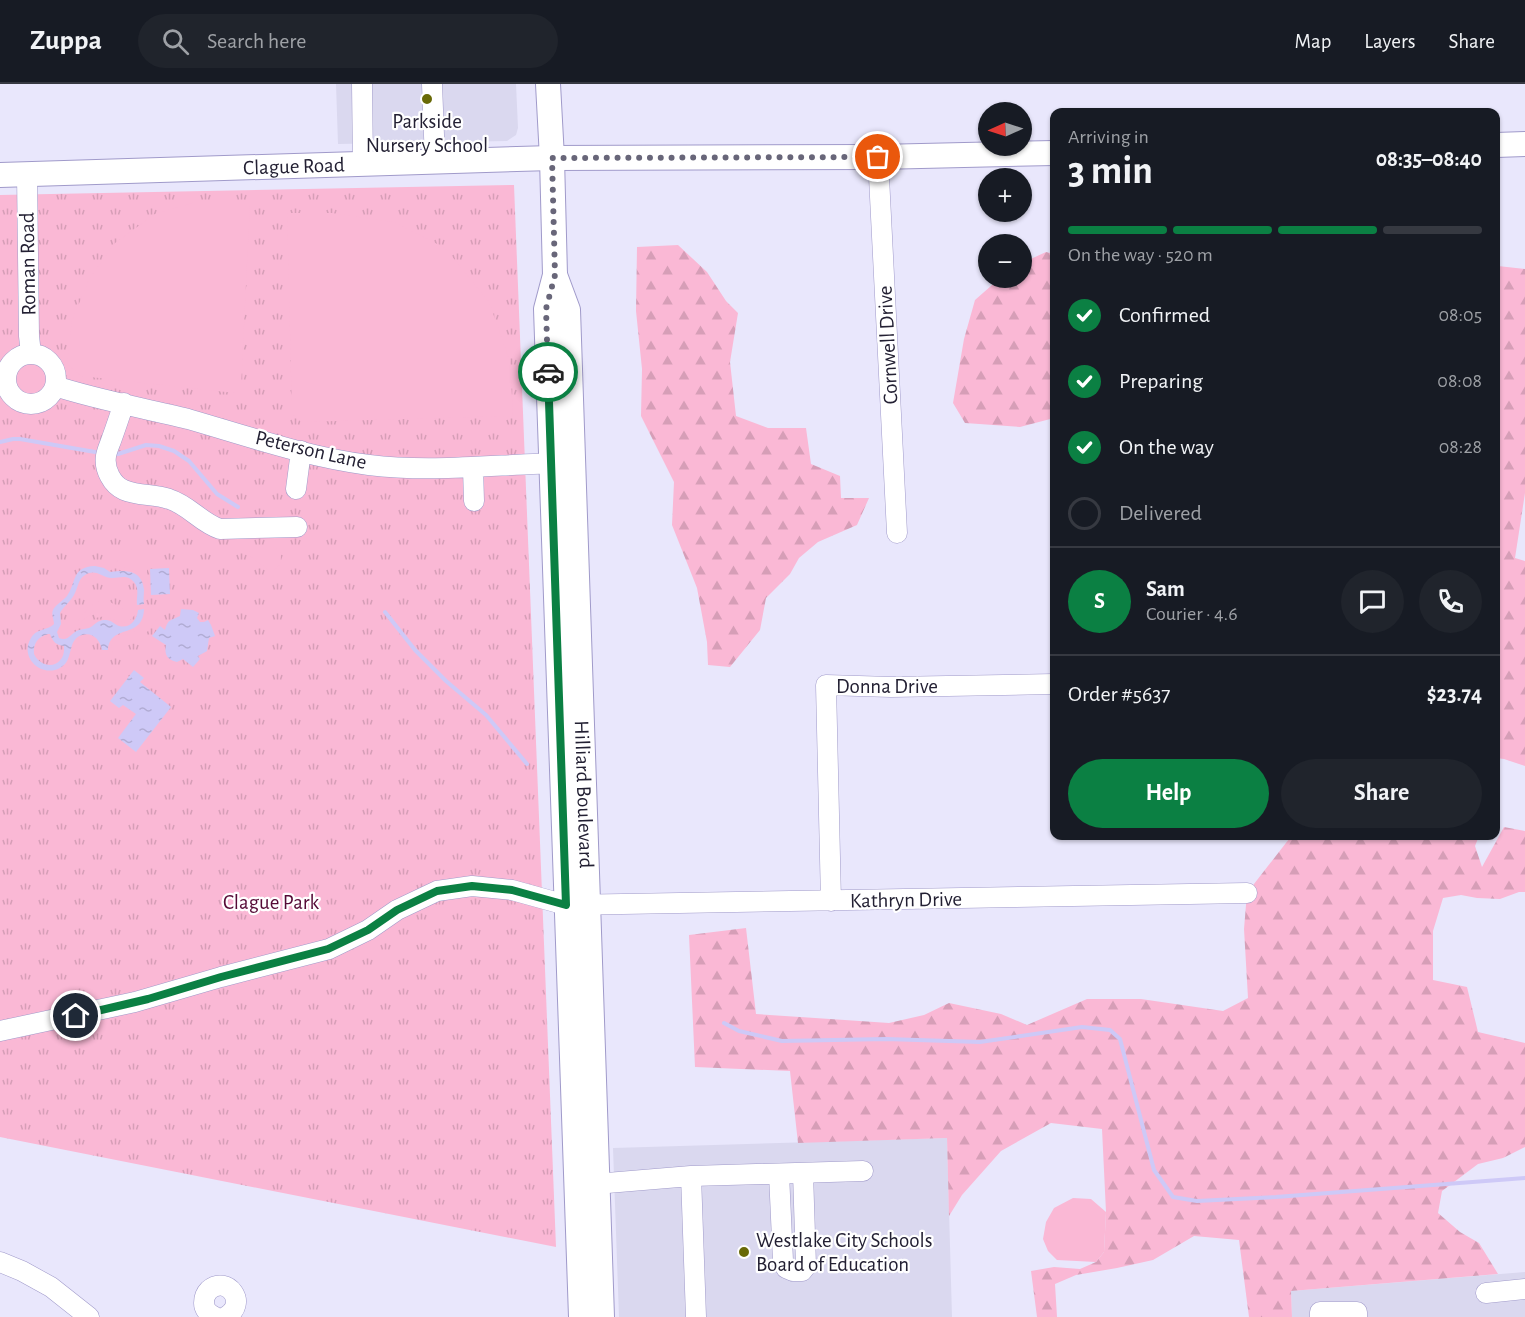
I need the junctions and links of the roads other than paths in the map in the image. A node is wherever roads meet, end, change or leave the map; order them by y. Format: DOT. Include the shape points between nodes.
graph roads {
  1 [pos="362,84"];
  2 [pos="432,84"];
  3 [pos="548,84"];
  4 [pos="1525,144"];
  5 [pos="1500,145"];
  6 [pos="1050,153"];
  7 [pos="878,157"];
  8 [pos="552,158"];
  9 [pos="435,161"];
  10 [pos="363,164"];
  11 [pos="27,174"];
  12 [pos="0,175"];
  13 [pos="31,354"];
  14 [pos="55,386"];
  15 [pos="5,397"];
  16 [pos="124,404"];
  17 [pos="301,452"];
  18 [pos="562,463"];
  19 [pos="473,468"];
  20 [pos="296,489"];
  21 [pos="474,501"];
  22 [pos="297,527"];
  23 [pos="897,533"];
  24 [pos="1050,684"];
  25 [pos="1246,893"];
  26 [pos="831,901"];
  27 [pos="577,904"];
  28 [pos="0,1031"];
  29 [pos="862,1171"];
  30 [pos="803,1173"];
  31 [pos="779,1174"];
  32 [pos="691,1176"];
  33 [pos="587,1185"];
  34 [pos="0,1262"];
  35 [pos="1525,1289"];
  36 [pos="1486,1293"];
  37 [pos="88,1317"];
  38 [pos="581,1317"];
  39 [pos="602,1317"];
  40 [pos="696,1317"];
  41 [pos="1320,1317"];
  42 [pos="1357,1317"];
  1 -- 10 [label="street"];
  2 -- 9 [label="street"];
  3 -- 8 [label="main road, Hilliard Boulevard"];
  4 -- 5 [label="main road"];
  6 -- 7 [label="main road, Clague Road"];
  7 -- 8 [label="main road, Clague Road"];
  7 -- 23 [label="street, Cornwell Drive"];
  8 -- 9 [label="main road, Clague Road"];
  8 -- 18 [label="main road, Hilliard Boulevard" via="555,275 546,309"];
  9 -- 10 [label="main road, Clague Road"];
  10 -- 11 [label="main road, Clague Road"];
  11 -- 12 [label="main road, Clague Road"];
  11 -- 13 [label="street, Roman Road"];
  13 -- 14 [label="street" via="50,362 56,373"];
  13 -- 15 [label="street" via="18,357 9,368"];
  14 -- 15 [label="street" via="49,397 38,403"];
  14 -- 16 [label="street, Peterson Lane"];
  16 -- 17 [label="street, Peterson Lane"];
  16 -- 22 [label="street" via="105,457 113,482 122,489 171,499 220,529"];
  17 -- 19 [label="street, Peterson Lane" via="369,465"];
  17 -- 20 [label="street"];
  18 -- 19 [label="street, Peterson Lane"];
  18 -- 27 [label="main road, Hilliard Boulevard"];
  19 -- 21 [label="street"];
  24 -- 26 [label="street, Donna Drive" via="826,685"];
  25 -- 26 [label="street, Kathryn Drive"];
  26 -- 27 [label="street, Kathryn Drive"];
  27 -- 28 [label="street" via="472,886 437,891 328,949 135,1002"];
  27 -- 33 [label="main road, Hilliard Boulevard"];
  29 -- 30 [label="street"];
  30 -- 31 [label="street"];
  30 -- 31 [label="street" via="806,1266 802,1271 786,1268 783,1261"];
  31 -- 32 [label="street"];
  32 -- 33 [label="street"];
  32 -- 40 [label="street"];
  33 -- 38 [label="main road, Hilliard Boulevard"];
  33 -- 39 [label="main road, Hilliard Boulevard"];
  34 -- 37 [label="street" via="51,1287"];
  35 -- 36 [label="street"];
  41 -- 42 [label="street" via="1320,1312 1357,1312"];
}
